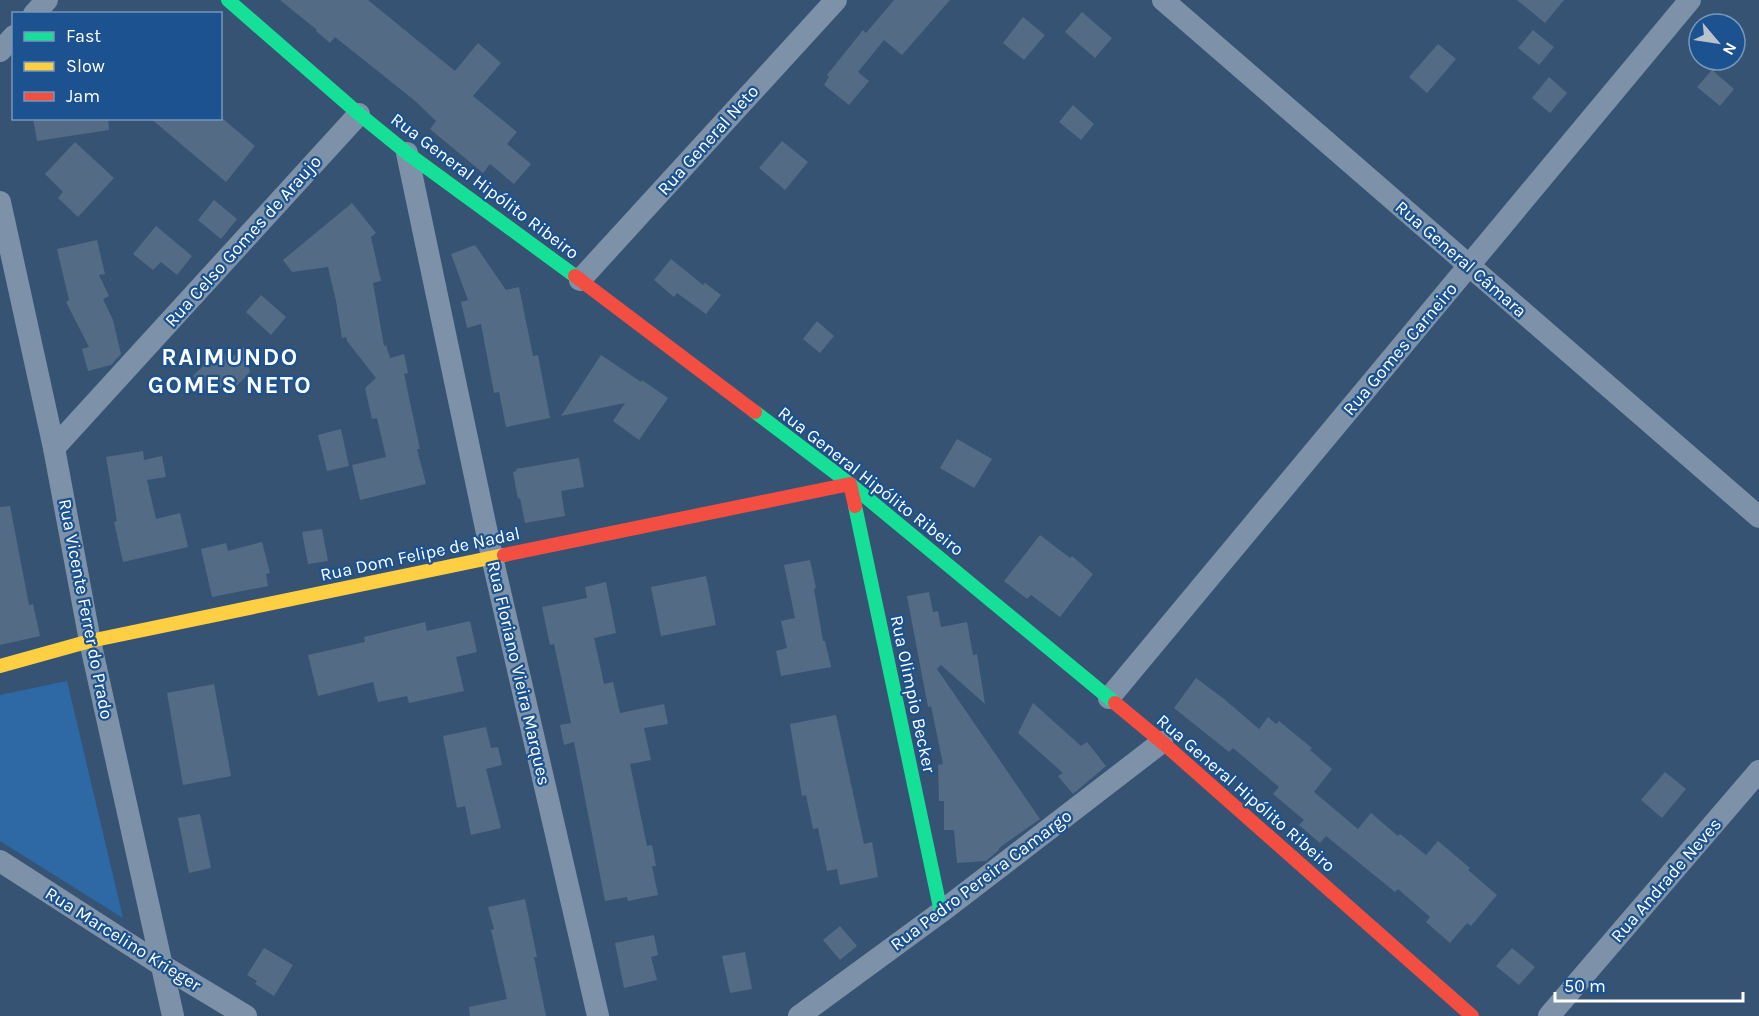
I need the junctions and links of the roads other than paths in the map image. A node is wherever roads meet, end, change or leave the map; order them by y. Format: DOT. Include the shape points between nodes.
graph roads {
  1 [pos="47,0"];
  2 [pos="228,0"];
  3 [pos="836,0"];
  4 [pos="1163,0"];
  5 [pos="1690,0"];
  6 [pos="36,12"];
  7 [pos="12,38"];
  8 [pos="0,51"];
  9 [pos="358,114"];
  10 [pos="407,153"];
  11 [pos="0,202"];
  12 [pos="1469,266"];
  13 [pos="580,280"];
  14 [pos="54,448"];
  15 [pos="850,484"];
  16 [pos="1759,517"];
  17 [pos="492,557"];
  18 [pos="90,641"];
  19 [pos="0,666"];
  20 [pos="1109,698"];
  21 [pos="1162,742"];
  22 [pos="1759,771"];
  23 [pos="0,861"];
  24 [pos="941,912"];
  25 [pos="163,966"];
  26 [pos="173,1016"];
  27 [pos="246,1016"];
  28 [pos="598,1016"];
  29 [pos="799,1016"];
  30 [pos="1472,1016"];
  31 [pos="1550,1016"];
  1 -- 6 [label="street"];
  2 -- 9 [label="street, Rua General Hipólito Ribeiro"];
  3 -- 13 [label="street, Rua General Neto"];
  4 -- 12 [label="street, Rua General Câmara"];
  5 -- 12 [label="street, Rua Gomes Carneiro"];
  7 -- 8 [label="street"];
  9 -- 10 [label="street, Rua General Hipólito Ribeiro"];
  9 -- 14 [label="street, Rua Celso Gomes de Araujo"];
  10 -- 13 [label="street, Rua General Hipólito Ribeiro"];
  10 -- 17 [label="street, Rua Floriano Vieira Marques"];
  11 -- 14 [label="street, Rua Vicente Ferrer do Prado"];
  12 -- 16 [label="street, Rua General Câmara"];
  12 -- 20 [label="street, Rua Gomes Carneiro"];
  13 -- 15 [label="street, Rua General Hipólito Ribeiro"];
  14 -- 18 [label="street, Rua Vicente Ferrer do Prado"];
  15 -- 17 [label="street, Rua Dom Felipe de Nadal"];
  15 -- 20 [label="street, Rua General Hipólito Ribeiro"];
  15 -- 24 [label="street, Rua Olimpio Becker"];
  17 -- 18 [label="street, Rua Dom Felipe de Nadal"];
  17 -- 28 [label="street, Rua Floriano Vieira Marques"];
  18 -- 19 [label="street, Rua Dom Felipe de Nadal"];
  18 -- 25 [label="street, Rua Vicente Ferrer do Prado"];
  20 -- 21 [label="street, Rua General Hipólito Ribeiro"];
  21 -- 24 [label="street, Rua Pedro Pereira Camargo"];
  21 -- 30 [label="street, Rua General Hipólito Ribeiro"];
  22 -- 31 [label="street, Rua Andrade Neves"];
  23 -- 25 [label="street, Rua Marcelino Krieger"];
  24 -- 29 [label="street, Rua Pedro Pereira Camargo"];
  25 -- 26 [label="street, Rua Vicente Ferrer do Prado"];
  25 -- 27 [label="street, Rua Marcelino Krieger"];
}
